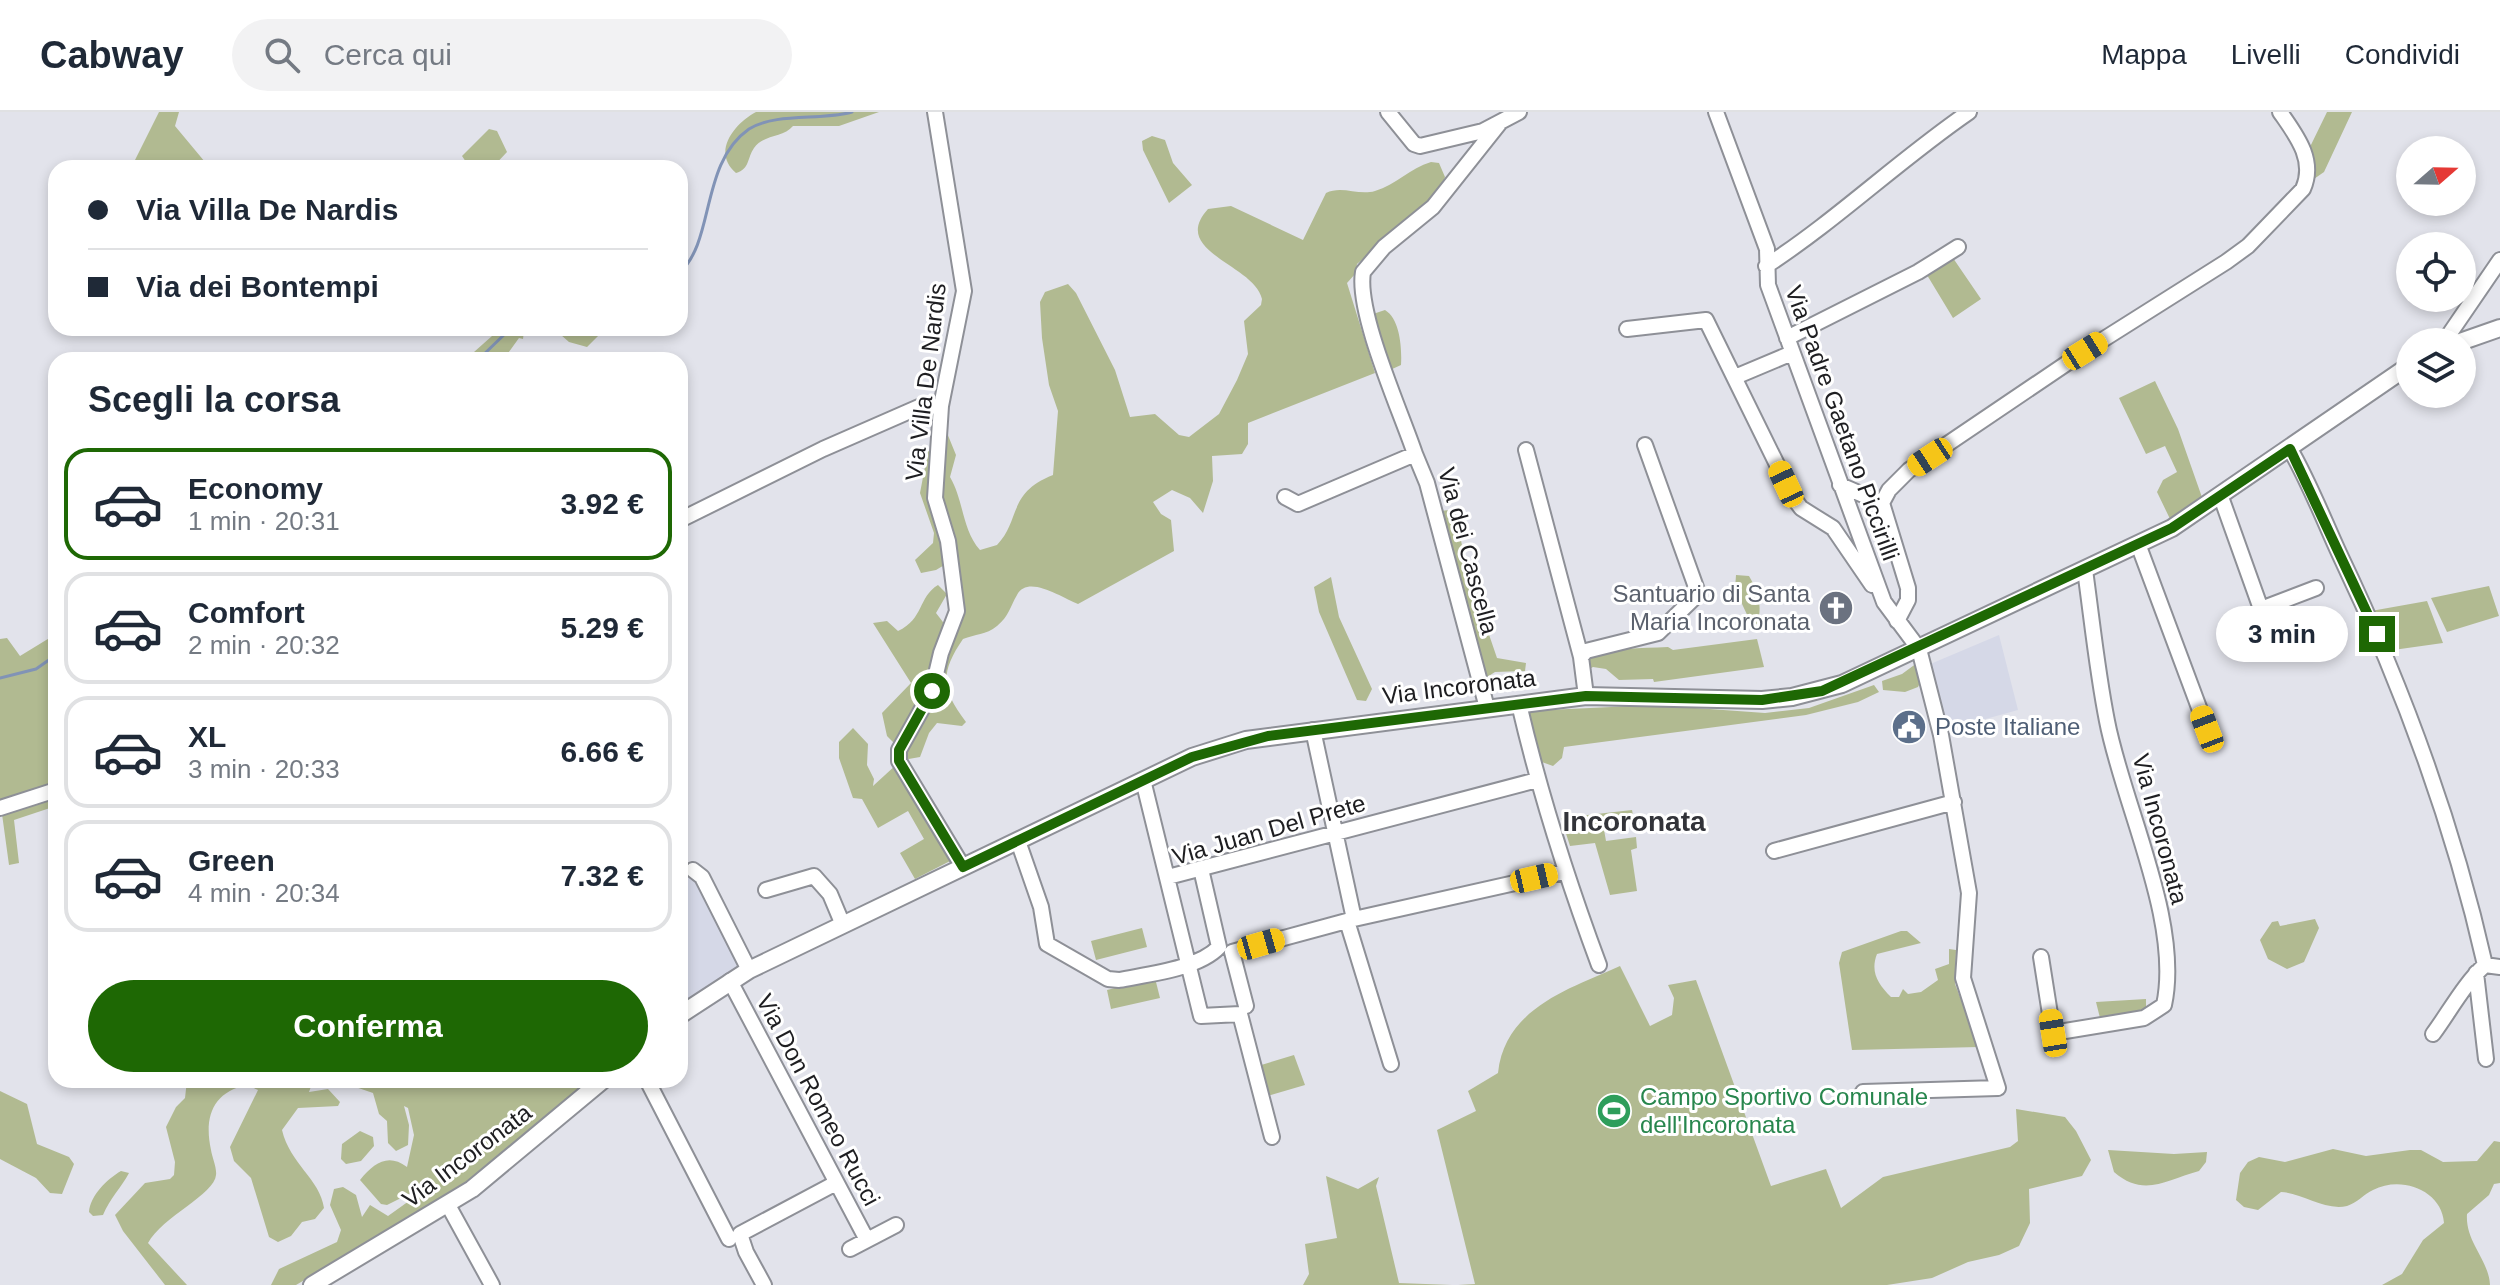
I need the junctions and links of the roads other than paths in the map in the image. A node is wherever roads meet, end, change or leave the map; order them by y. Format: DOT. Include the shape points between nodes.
graph roads {
  1 [pos="935,112"];
  2 [pos="1388,112"];
  3 [pos="1519,112"];
  4 [pos="1716,112"];
  5 [pos="1969,112"];
  6 [pos="2280,112"];
  7 [pos="1499,124"];
  8 [pos="1958,247"];
  9 [pos="2500,260"];
  10 [pos="1766,266"];
  11 [pos="2454,328"];
  12 [pos="2500,328"];
  13 [pos="1627,329"];
  14 [pos="2476,336"];
  15 [pos="1787,338"];
  16 [pos="1792,353"];
  17 [pos="2396,375"];
  18 [pos="1735,377"];
  19 [pos="941,406"];
  20 [pos="1645,445"];
  21 [pos="2290,449"];
  22 [pos="1526,450"];
  23 [pos="1415,454"];
  24 [pos="1840,485"];
  25 [pos="1285,497"];
  26 [pos="2221,497"];
  27 [pos="1882,503"];
  28 [pos="688,516"];
  29 [pos="2138,544"];
  30 [pos="2085,570"];
  31 [pos="2316,588"];
  32 [pos="1884,602"];
  33 [pos="1897,621"];
  34 [pos="1919,649"];
  35 [pos="1581,657"];
  36 [pos="1586,696"];
  37 [pos="1519,704"];
  38 [pos="1487,708"];
  39 [pos="2207,729"];
  40 [pos="1313,730"];
  41 [pos="1143,780"];
  42 [pos="1537,780"];
  43 [pos="48,793"];
  44 [pos="1954,802"];
  45 [pos="0,808"];
  46 [pos="1334,834"];
  47 [pos="1018,841"];
  48 [pos="1774,851"];
  49 [pos="963,867"];
  50 [pos="1201,869"];
  51 [pos="693,870"];
  52 [pos="1564,872"];
  53 [pos="1168,877"];
  54 [pos="766,890"];
  55 [pos="1351,920"];
  56 [pos="843,925"];
  57 [pos="2041,957"];
  58 [pos="1187,963"];
  59 [pos="1599,965"];
  60 [pos="2487,968"];
  61 [pos="749,970"];
  62 [pos="730,981"];
  63 [pos="1246,1006"];
  64 [pos="688,1010"];
  65 [pos="2433,1034"];
  66 [pos="2486,1059"];
  67 [pos="1391,1064"];
  68 [pos="593,1088"];
  69 [pos="651,1088"];
  70 [pos="1863,1092"];
  71 [pos="1272,1137"];
  72 [pos="836,1183"];
  73 [pos="448,1205"];
  74 [pos="896,1225"];
  75 [pos="729,1239"];
  76 [pos="867,1240"];
  77 [pos="850,1249"];
  78 [pos="312,1285"];
  79 [pos="492,1285"];
  80 [pos="764,1285"];
  1 -- 19 [label="street, Via Villa De Nardis" via="964,291"];
  2 -- 7 [label="street" via="1420,146"];
  3 -- 7 [label="street"];
  4 -- 10 [label="street, Via Padre Gaetano Piccirilli" via="1761,229"];
  5 -- 10 [label="street"];
  6 -- 27 [label="street" via="2300,140 2307,180 2255,238 1909,470"];
  7 -- 23 [label="street, Via dei Cascella" via="1433,207 1384,247 1363,272 1377,345"];
  8 -- 15 [label="street"];
  9 -- 11 [label="street"];
  10 -- 15 [label="street, Via Padre Gaetano Piccirilli"];
  12 -- 14 [label="main road"];
  13 -- 18 [label="street" via="1702,318"];
  15 -- 16 [label="street, Via Padre Gaetano Piccirilli"];
  16 -- 18 [label="street"];
  16 -- 24 [label="street, Via Padre Gaetano Piccirilli"];
  17 -- 21 [label="main road, Via Incoronata"];
  18 -- 32 [label="street" via="1793,497 1833,528"];
  19 -- 28 [label="street" via="919,407"];
  19 -- 49 [label="street, Via Villa De Nardis" via="935,498 948,541 957,611 932,691 899,750 899,761"];
  20 -- 35 [label="street" via="1697,590 1658,633 1593,646"];
  21 -- 26 [label="main road, Via Incoronata"];
  21 -- 60 [label="street" via="2387,661 2456,848"];
  22 -- 35 [label="street"];
  23 -- 25 [label="street, Via dei Cascella" via="1298,504"];
  23 -- 38 [label="street, Via dei Cascella"];
  24 -- 27 [label="street"];
  24 -- 32 [label="street, Via Padre Gaetano Piccirilli"];
  26 -- 29 [label="main road, Via Incoronata"];
  26 -- 31 [label="street" via="2261,609"];
  27 -- 33 [label="street" via="1908,588 1905,611"];
  29 -- 30 [label="main road, Via Incoronata"];
  29 -- 39 [label="street"];
  30 -- 34 [label="main road, Via Incoronata"];
  30 -- 57 [label="street, Via Incoronata" via="2107,722 2158,898 2166,966 2164,1005 2144,1018 2053,1033"];
  32 -- 33 [label="street, Via Padre Gaetano Piccirilli"];
  33 -- 34 [label="street, Via Padre Gaetano Piccirilli"];
  34 -- 36 [label="main road, Via Incoronata" via="1842,684 1792,697"];
  34 -- 44 [label="street"];
  35 -- 36 [label="street"];
  36 -- 37 [label="main road, Via Incoronata"];
  37 -- 38 [label="main road, Via Incoronata"];
  37 -- 42 [label="street"];
  38 -- 40 [label="main road, Via Incoronata"];
  40 -- 41 [label="main road, Via Incoronata" via="1246,740"];
  40 -- 46 [label="street"];
  41 -- 47 [label="main road, Via Incoronata"];
  41 -- 53 [label="street"];
  42 -- 46 [label="street, Via Juan Del Prete"];
  42 -- 52 [label="street"];
  43 -- 45 [label="street"];
  44 -- 48 [label="street"];
  44 -- 70 [label="street" via="1969,893 1963,978 1998,1088"];
  46 -- 50 [label="street, Via Juan Del Prete"];
  46 -- 55 [label="street"];
  47 -- 49 [label="main road, Via Incoronata"];
  47 -- 58 [label="street" via="1051,947 1108,979"];
  49 -- 56 [label="main road, Via Incoronata"];
  50 -- 53 [label="street, Via Juan Del Prete"];
  50 -- 58 [label="street" via="1219,947 1212,955"];
  51 -- 61 [label="street" via="702,877"];
  52 -- 55 [label="street"];
  52 -- 59 [label="street"];
  53 -- 58 [label="street, Via Juan Del Prete"];
  54 -- 56 [label="street" via="814,876 830,894"];
  55 -- 63 [label="street" via="1232,952"];
  55 -- 67 [label="street"];
  56 -- 61 [label="main road, Via Incoronata"];
  58 -- 71 [label="street, Via Juan Del Prete" via="1201,1016 1240,1014"];
  60 -- 65 [label="street" via="2467,981"];
  60 -- 66 [label="street"];
  61 -- 62 [label="main road, Via Incoronata"];
  62 -- 64 [label="main road, Via Incoronata"];
  62 -- 72 [label="street, Via Don Romeo Rucci"];
  68 -- 73 [label="main road, Via Incoronata"];
  69 -- 75 [label="street"];
  72 -- 76 [label="street, Via Don Romeo Rucci"];
  72 -- 80 [label="street" via="740,1234"];
  73 -- 78 [label="main road, Via Incoronata"];
  73 -- 79 [label="street"];
  74 -- 76 [label="street"];
  76 -- 77 [label="street"];
}
